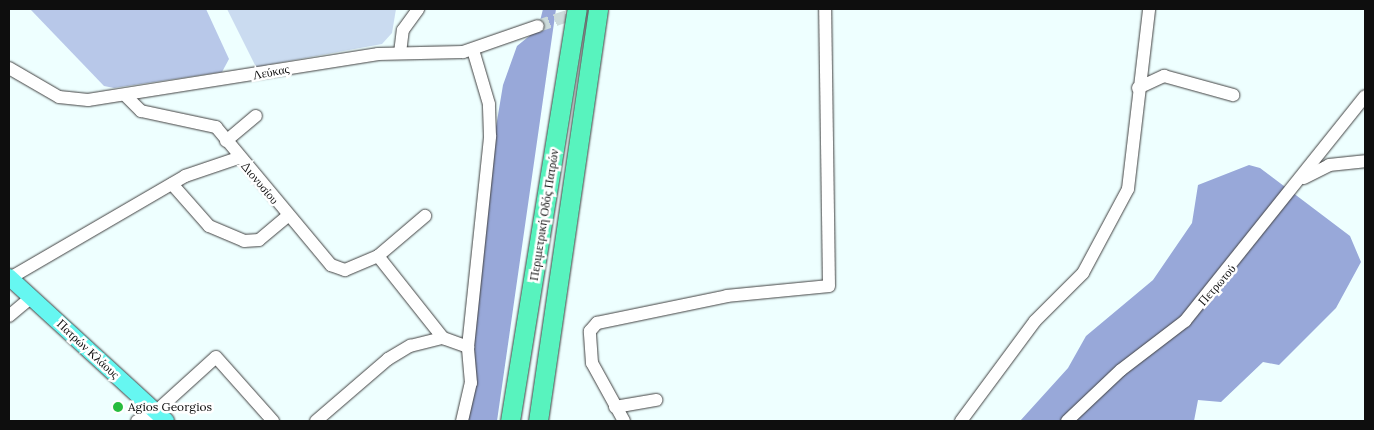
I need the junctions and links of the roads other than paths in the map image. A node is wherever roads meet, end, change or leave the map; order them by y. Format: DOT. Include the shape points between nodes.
graph roads {
  1 [pos="418,9"];
  2 [pos="577,9"];
  3 [pos="598,9"];
  4 [pos="826,9"];
  5 [pos="1149,9"];
  6 [pos="538,26"];
  7 [pos="473,50"];
  8 [pos="400,53"];
  9 [pos="9,68"];
  10 [pos="1138,88"];
  11 [pos="125,95"];
  12 [pos="1233,95"];
  13 [pos="1365,96"];
  14 [pos="256,116"];
  15 [pos="226,141"];
  16 [pos="238,158"];
  17 [pos="1365,161"];
  18 [pos="1300,181"];
  19 [pos="172,184"];
  20 [pos="288,216"];
  21 [pos="425,216"];
  22 [pos="378,256"];
  23 [pos="10,277"];
  24 [pos="32,297"];
  25 [pos="9,316"];
  26 [pos="443,338"];
  27 [pos="468,347"];
  28 [pos="656,400"];
  29 [pos="615,407"];
  30 [pos="161,416"];
  31 [pos="137,421"];
  32 [pos="274,421"];
  33 [pos="316,421"];
  34 [pos="462,421"];
  35 [pos="510,421"];
  36 [pos="538,421"];
  37 [pos="624,421"];
  38 [pos="961,421"];
  39 [pos="1067,421"];
  1 -- 8 [label="street" via="403,30"];
  2 -- 35 [label="highway, Περιμετρική Οδός Πατρών"];
  3 -- 36 [label="highway, Περιμετρική Οδός Πατρών"];
  4 -- 29 [label="street" via="829,286 727,296 597,323 590,331 592,363"];
  5 -- 10 [label="street"];
  6 -- 7 [label="street, Λεύκας"];
  7 -- 8 [label="street, Λεύκας"];
  7 -- 27 [label="street" via="489,104 490,136"];
  8 -- 11 [label="street, Λεύκας"];
  9 -- 11 [label="street, Λεύκας" via="67,99"];
  10 -- 12 [label="street" via="1164,76"];
  10 -- 38 [label="street" via="1128,189 1098,246 1083,273 1035,321"];
  11 -- 15 [label="street" via="141,111 210,124"];
  13 -- 18 [label="street"];
  14 -- 15 [label="street"];
  15 -- 16 [label="street"];
  16 -- 19 [label="street, Διονυσίου"];
  16 -- 20 [label="street, Διονυσίου"];
  17 -- 18 [label="street, Πετρωτού" via="1329,165"];
  18 -- 39 [label="street, Πετρωτού" via="1185,321 1121,370"];
  19 -- 20 [label="street" via="209,226 244,241 258,240"];
  19 -- 23 [label="street, Διονυσίου"];
  20 -- 22 [label="street, Διονυσίου" via="338,270"];
  21 -- 22 [label="street"];
  22 -- 26 [label="street"];
  23 -- 24 [label="main road, Πατρών Κλάους"];
  24 -- 25 [label="street"];
  24 -- 30 [label="main road, Πατρών Κλάους"];
  26 -- 27 [label="street"];
  26 -- 33 [label="street" via="415,344 388,359"];
  27 -- 34 [label="street" via="471,383"];
  28 -- 29 [label="street"];
  29 -- 37 [label="street"];
  30 -- 31 [label="street"];
  30 -- 32 [label="street" via="216,358"];
}
